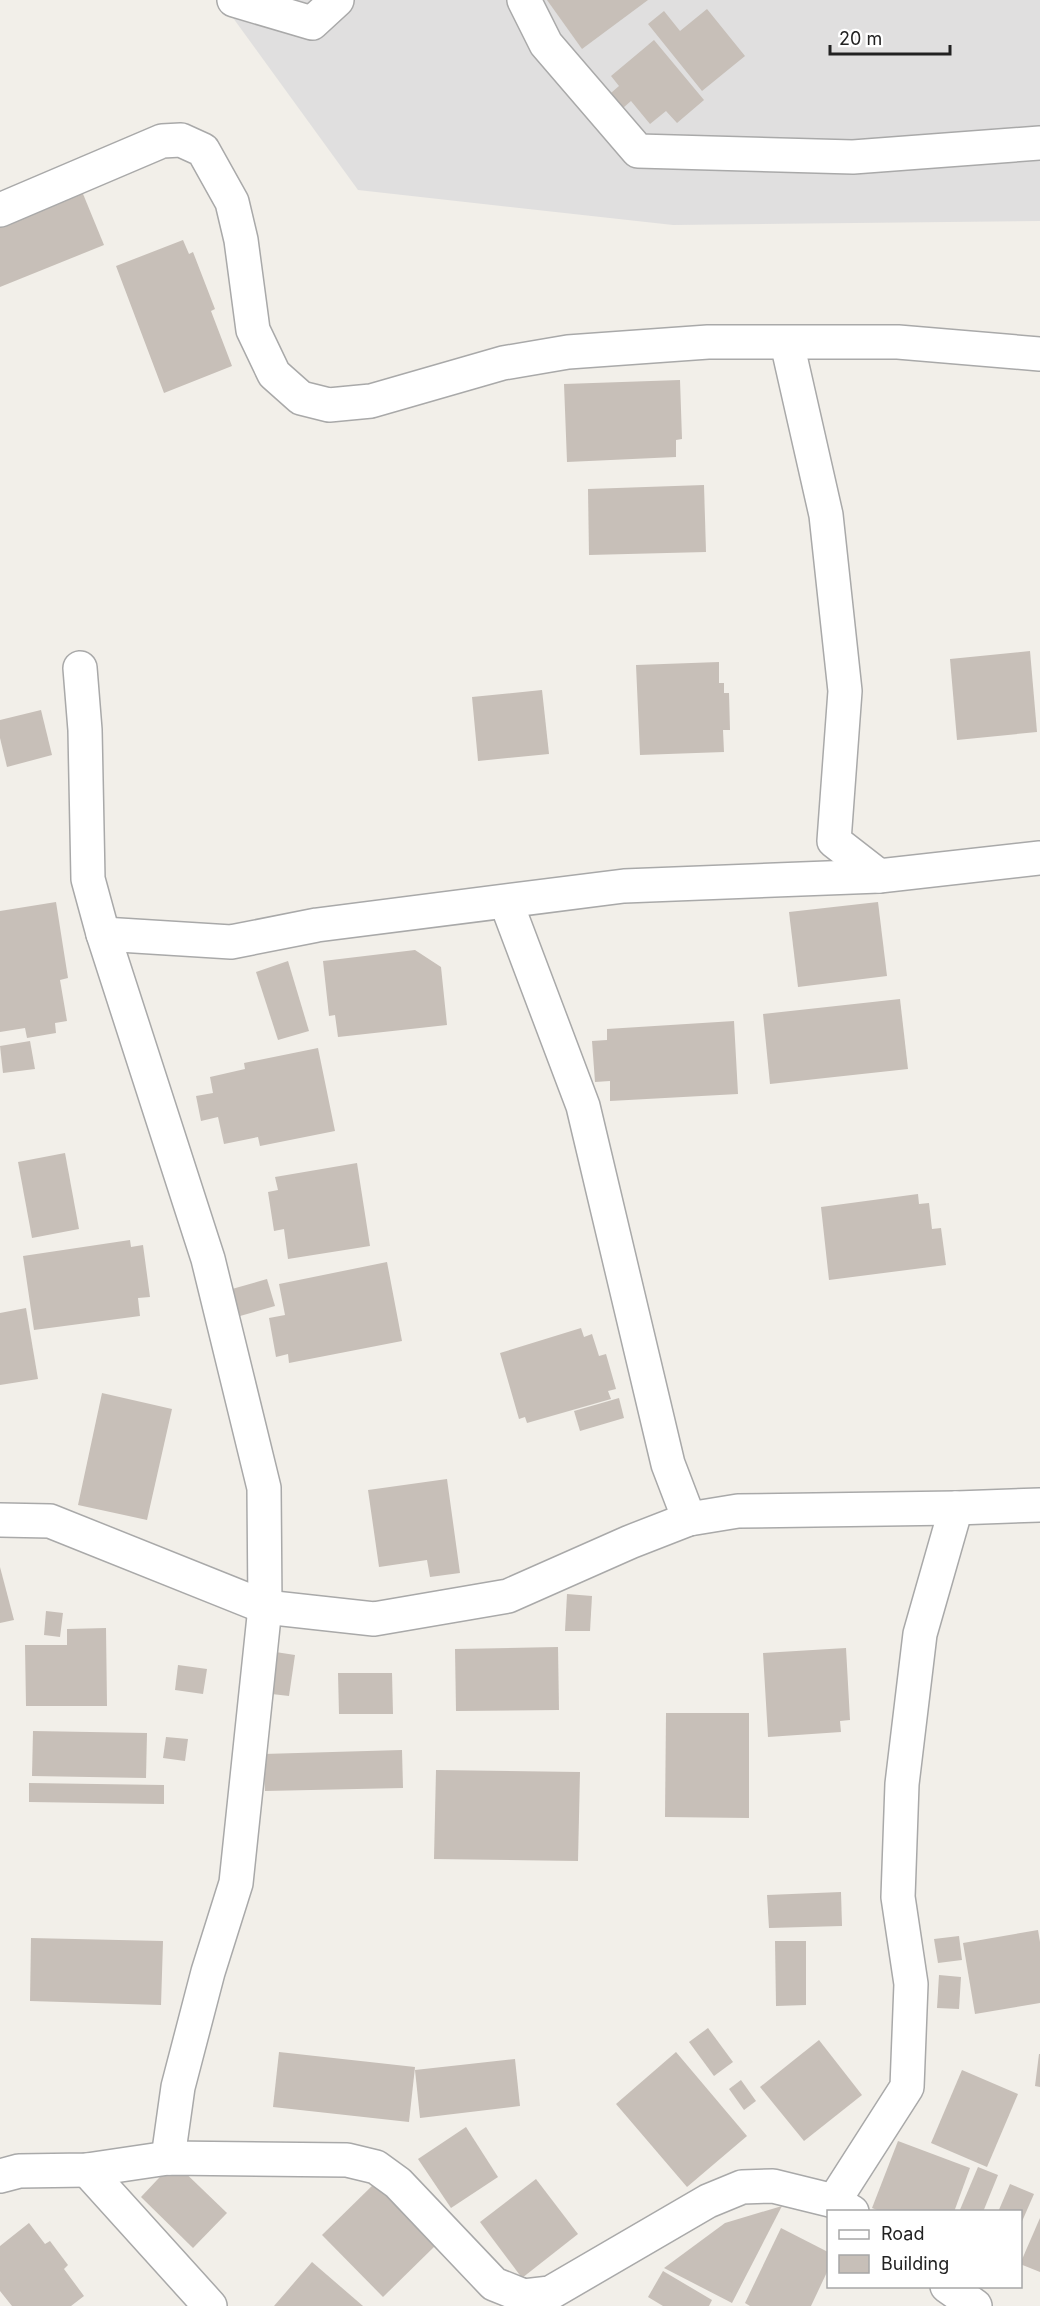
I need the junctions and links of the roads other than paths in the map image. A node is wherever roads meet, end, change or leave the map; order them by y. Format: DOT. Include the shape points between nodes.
graph roads {
  1 [pos="234,0"];
  2 [pos="337,0"];
  3 [pos="524,0"];
  4 [pos="1040,143"];
  5 [pos="0,210"];
  6 [pos="787,342"];
  7 [pos="1040,354"];
  8 [pos="80,668"];
  9 [pos="1040,858"];
  10 [pos="879,876"];
  11 [pos="506,902"];
  12 [pos="103,934"];
  13 [pos="1040,1505"];
  14 [pos="956,1508"];
  15 [pos="0,1520"];
  16 [pos="689,1520"];
  17 [pos="265,1607"];
  18 [pos="168,2158"];
  19 [pos="87,2170"];
  20 [pos="0,2175"];
  21 [pos="843,2206"];
  22 [pos="950,2288"];
  23 [pos="542,2299"];
  24 [pos="210,2306"];
  25 [pos="975,2306"];
  1 -- 2 [label="street" via="312,23"];
  3 -- 4 [label="street" via="546,44 638,151 854,157"];
  5 -- 6 [label="street" via="162,141 181,140 203,150 231,202 241,240 254,330 274,374 301,398 329,405 371,400 503,363 568,352 708,342"];
  6 -- 7 [label="street" via="898,342"];
  6 -- 10 [label="street" via="826,515 845,691 834,841"];
  8 -- 12 [label="street" via="88,879"];
  9 -- 10 [label="street"];
  10 -- 11 [label="street" via="624,886"];
  11 -- 12 [label="street" via="317,925 231,942"];
  11 -- 16 [label="street" via="583,1106 668,1464"];
  12 -- 17 [label="street" via="208,1259 264,1488"];
  13 -- 14 [label="street"];
  14 -- 16 [label="street" via="738,1511"];
  14 -- 21 [label="street" via="920,1634 902,1784 898,1897 911,1984 907,2087"];
  15 -- 17 [label="street" via="50,1521"];
  16 -- 17 [label="street" via="508,1596 374,1619"];
  17 -- 18 [label="street" via="236,1883 178,2087"];
  18 -- 19 [label="street"];
  18 -- 23 [label="street" via="348,2160 376,2167 398,2182 494,2284"];
  19 -- 20 [label="street"];
  19 -- 24 [label="street"];
  21 -- 23 [label="street" via="773,2186 742,2187 708,2201"];
  22 -- 25 [label="street"];
}
